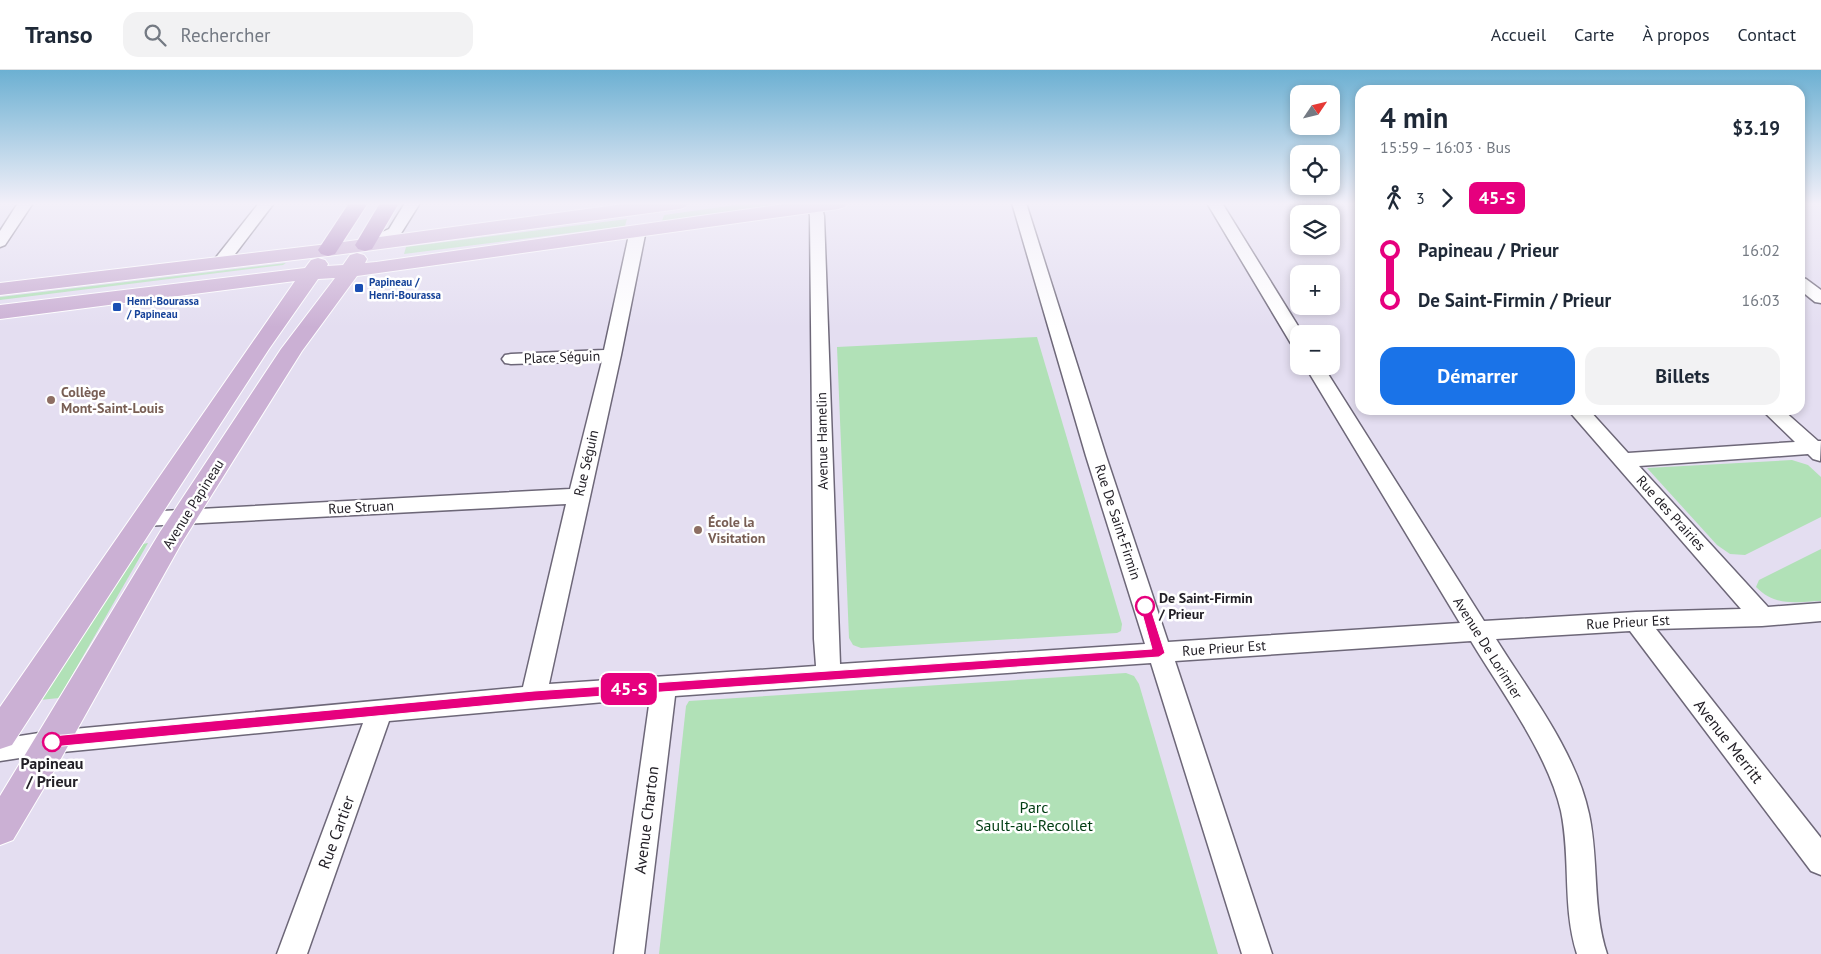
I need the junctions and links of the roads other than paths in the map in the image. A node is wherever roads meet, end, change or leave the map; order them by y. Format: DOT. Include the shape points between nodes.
graph roads {
  1 [pos="235,244"];
  2 [pos="332,244"];
  3 [pos="370,244"];
  4 [pos="535,244"];
  5 [pos="635,244"];
  6 [pos="818,244"];
  7 [pos="1031,244"];
  8 [pos="1239,244"];
  9 [pos="365,245"];
  10 [pos="328,250"];
  11 [pos="220,263"];
  12 [pos="350,270"];
  13 [pos="311,273"];
  14 [pos="1805,286"];
  15 [pos="0,289"];
  16 [pos="1821,298"];
  17 [pos="0,312"];
  18 [pos="1290,327"];
  19 [pos="612,355"];
  20 [pos="511,360"];
  21 [pos="1320,375"];
  22 [pos="1582,415"];
  23 [pos="1778,415"];
  24 [pos="1818,450"];
  25 [pos="1623,460"];
  26 [pos="578,496"];
  27 [pos="185,516"];
  28 [pos="144,518"];
  29 [pos="1821,612"];
  30 [pos="1762,617"];
  31 [pos="1636,621"];
  32 [pos="1476,631"];
  33 [pos="1159,653"];
  34 [pos="829,676"];
  35 [pos="664,687"];
  36 [pos="534,696"];
  37 [pos="380,711"];
  38 [pos="0,735"];
  39 [pos="52,742"];
  40 [pos="0,750"];
  41 [pos="0,828"];
  42 [pos="1821,861"];
  43 [pos="292,954"];
  44 [pos="629,954"];
  45 [pos="1257,954"];
  46 [pos="1592,954"];
  1 -- 11 [label="street"];
  2 -- 10 [label="highway"];
  3 -- 9 [label="main road"];
  4 -- 12 [label="main road"];
  5 -- 19 [label="street, Rue Séguin"];
  6 -- 34 [label="street, Avenue Hamelin"];
  7 -- 33 [label="street, Rue De Saint-Firmin"];
  8 -- 18 [label="street"];
  9 -- 10 [label="main road"];
  9 -- 12 [label="main road, Avenue Papineau"];
  10 -- 11 [label="main road"];
  10 -- 13 [label="main road"];
  11 -- 15 [label="main road"];
  12 -- 13 [label="main road"];
  12 -- 27 [label="main road, Avenue Papineau" via="292,349"];
  13 -- 17 [label="main road"];
  13 -- 28 [label="main road"];
  14 -- 16 [label="street"];
  19 -- 20 [label="street, Place Séguin"];
  19 -- 26 [label="street, Rue Séguin"];
  21 -- 32 [label="street, Avenue De Lorimier"];
  22 -- 25 [label="street, Rue des Prairies"];
  23 -- 24 [label="street"];
  24 -- 25 [label="street"];
  25 -- 30 [label="street, Rue des Prairies"];
  26 -- 27 [label="street, Rue Struan"];
  26 -- 36 [label="street, Rue Séguin"];
  27 -- 28 [label="street, Rue Struan"];
  27 -- 39 [label="main road, Avenue Papineau"];
  28 -- 38 [label="main road"];
  29 -- 30 [label="street, Rue Prieur Est"];
  30 -- 31 [label="street, Rue Prieur Est"];
  31 -- 32 [label="street, Rue Prieur Est"];
  31 -- 42 [label="street, Avenue Merritt"];
  32 -- 33 [label="street, Rue Prieur Est"];
  32 -- 46 [label="street, Avenue De Lorimier" via="1545,740 1571,796 1577,825 1582,911"];
  33 -- 34 [label="street, Rue Prieur Est"];
  33 -- 45 [label="street, Rue De Saint-Firmin"];
  34 -- 35 [label="street, Rue Prieur Est"];
  35 -- 36 [label="street, Rue Prieur Est"];
  35 -- 44 [label="street, Avenue Charton"];
  36 -- 37 [label="street, Rue Prieur Est"];
  37 -- 39 [label="street, Rue Prieur Est"];
  37 -- 43 [label="street, Rue Cartier"];
  39 -- 40 [label="street, Rue Prieur Est"];
  39 -- 41 [label="main road, Avenue Papineau"];
}
